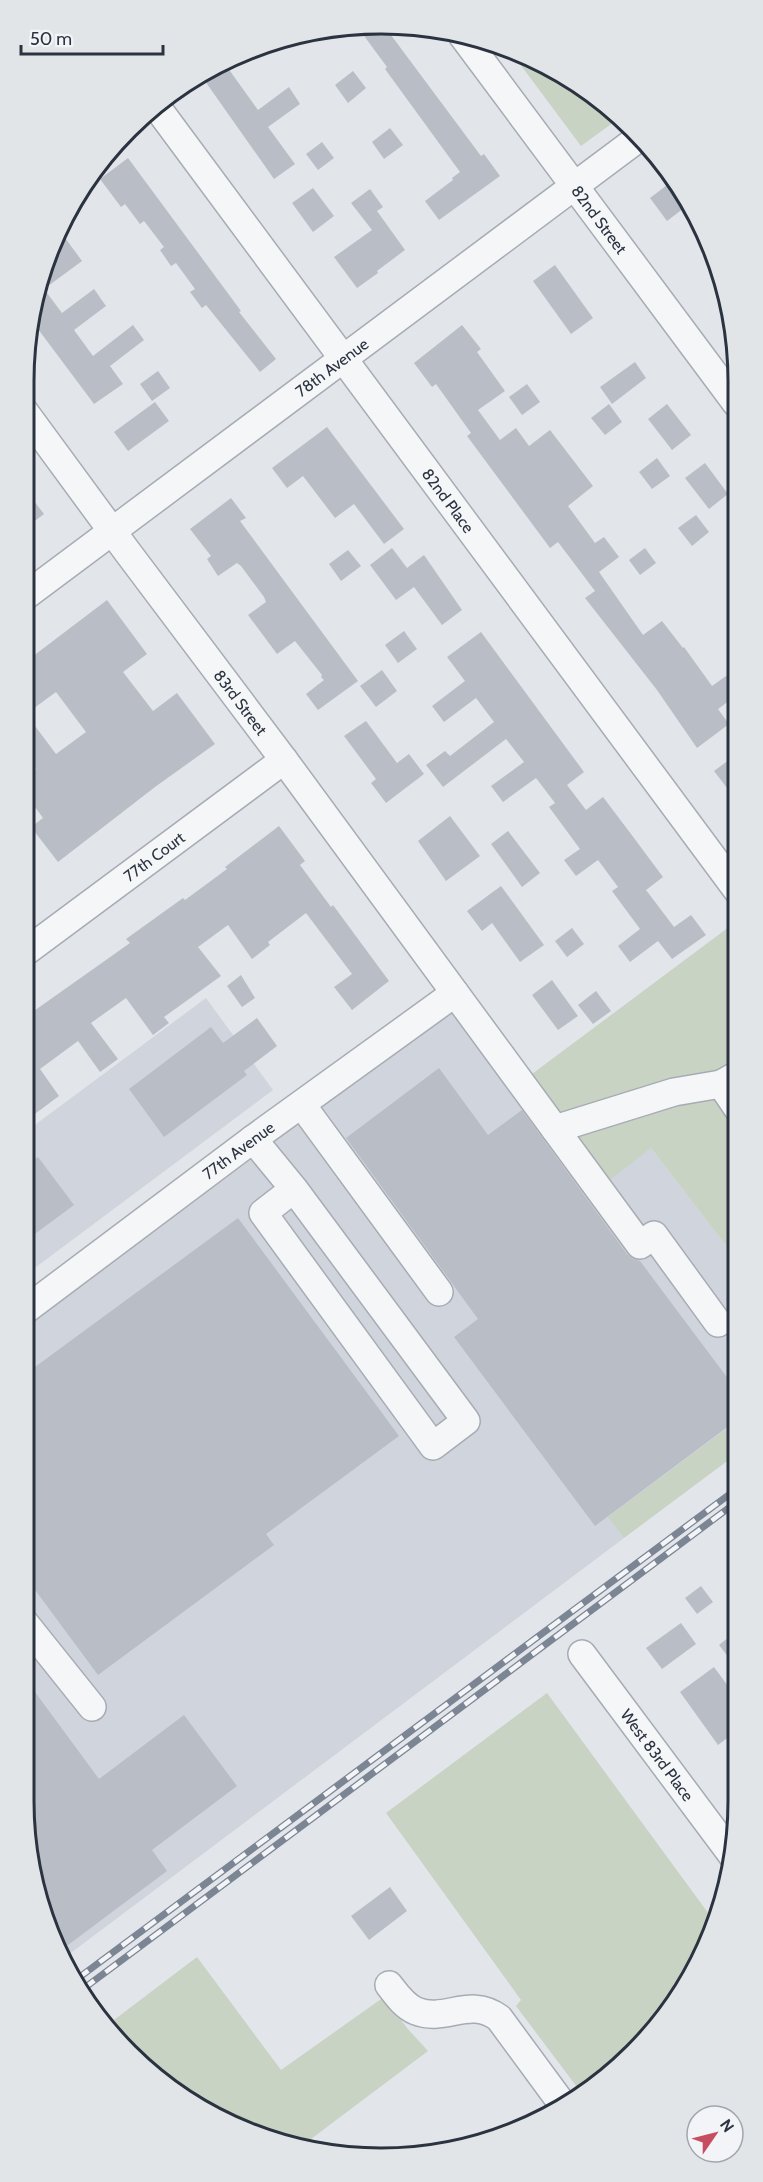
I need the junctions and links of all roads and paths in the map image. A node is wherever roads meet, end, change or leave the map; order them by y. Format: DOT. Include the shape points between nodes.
graph roads {
  1 [pos="470,46"];
  2 [pos="162,113"];
  3 [pos="633,143"];
  4 [pos="575,187"];
  5 [pos="344,358"];
  6 [pos="728,392"];
  7 [pos="34,425"];
  8 [pos="112,532"];
  9 [pos="34,590"];
  10 [pos="284,760"];
  11 [pos="728,878"];
  12 [pos="34,947"];
  13 [pos="455,993"];
  14 [pos="728,1079"];
  15 [pos="302,1104"];
  16 [pos="555,1129"];
  17 [pos="253,1139"];
  18 [pos="294,1189"];
  19 [pos="439,1292"];
  20 [pos="34,1303"];
  21 [pos="718,1323"];
  22 [pos="34,1634"];
  23 [pos="582,1654"];
  24 [pos="92,1707"];
  25 [pos="726,1847"];
  26 [pos="388,1985"];
  27 [pos="558,2099"];
  1 -- 4 [label="street, 82nd Street"];
  2 -- 5 [label="street, 82nd Place"];
  3 -- 4 [label="street, 78th Avenue"];
  4 -- 5 [label="street, 78th Avenue"];
  4 -- 6 [label="street, 82nd Street"];
  5 -- 8 [label="street, 78th Avenue"];
  5 -- 11 [label="street, 82nd Place"];
  7 -- 8 [label="street, 83rd Street"];
  8 -- 9 [label="street, 78th Avenue"];
  8 -- 10 [label="street, 83rd Street"];
  10 -- 12 [label="street, 77th Court"];
  10 -- 13 [label="street, 83rd Street"];
  13 -- 15 [label="street, 77th Avenue"];
  13 -- 16 [label="street, 83rd Street"];
  14 -- 16 [label="street"];
  15 -- 17 [label="street, 77th Avenue"];
  15 -- 19 [label="street"];
  16 -- 21 [label="street, 83rd Street" via="640,1245 654,1235"];
  17 -- 18 [label="street"];
  17 -- 20 [label="street, 77th Avenue"];
  18 -- 18 [label="street" via="466,1421 433,1446 263,1213"];
  22 -- 24 [label="street"];
  23 -- 25 [label="street, West 83rd Place"];
  26 -- 27 [label="street" via="402,2002 427,2014 475,2008 499,2018"];
}
